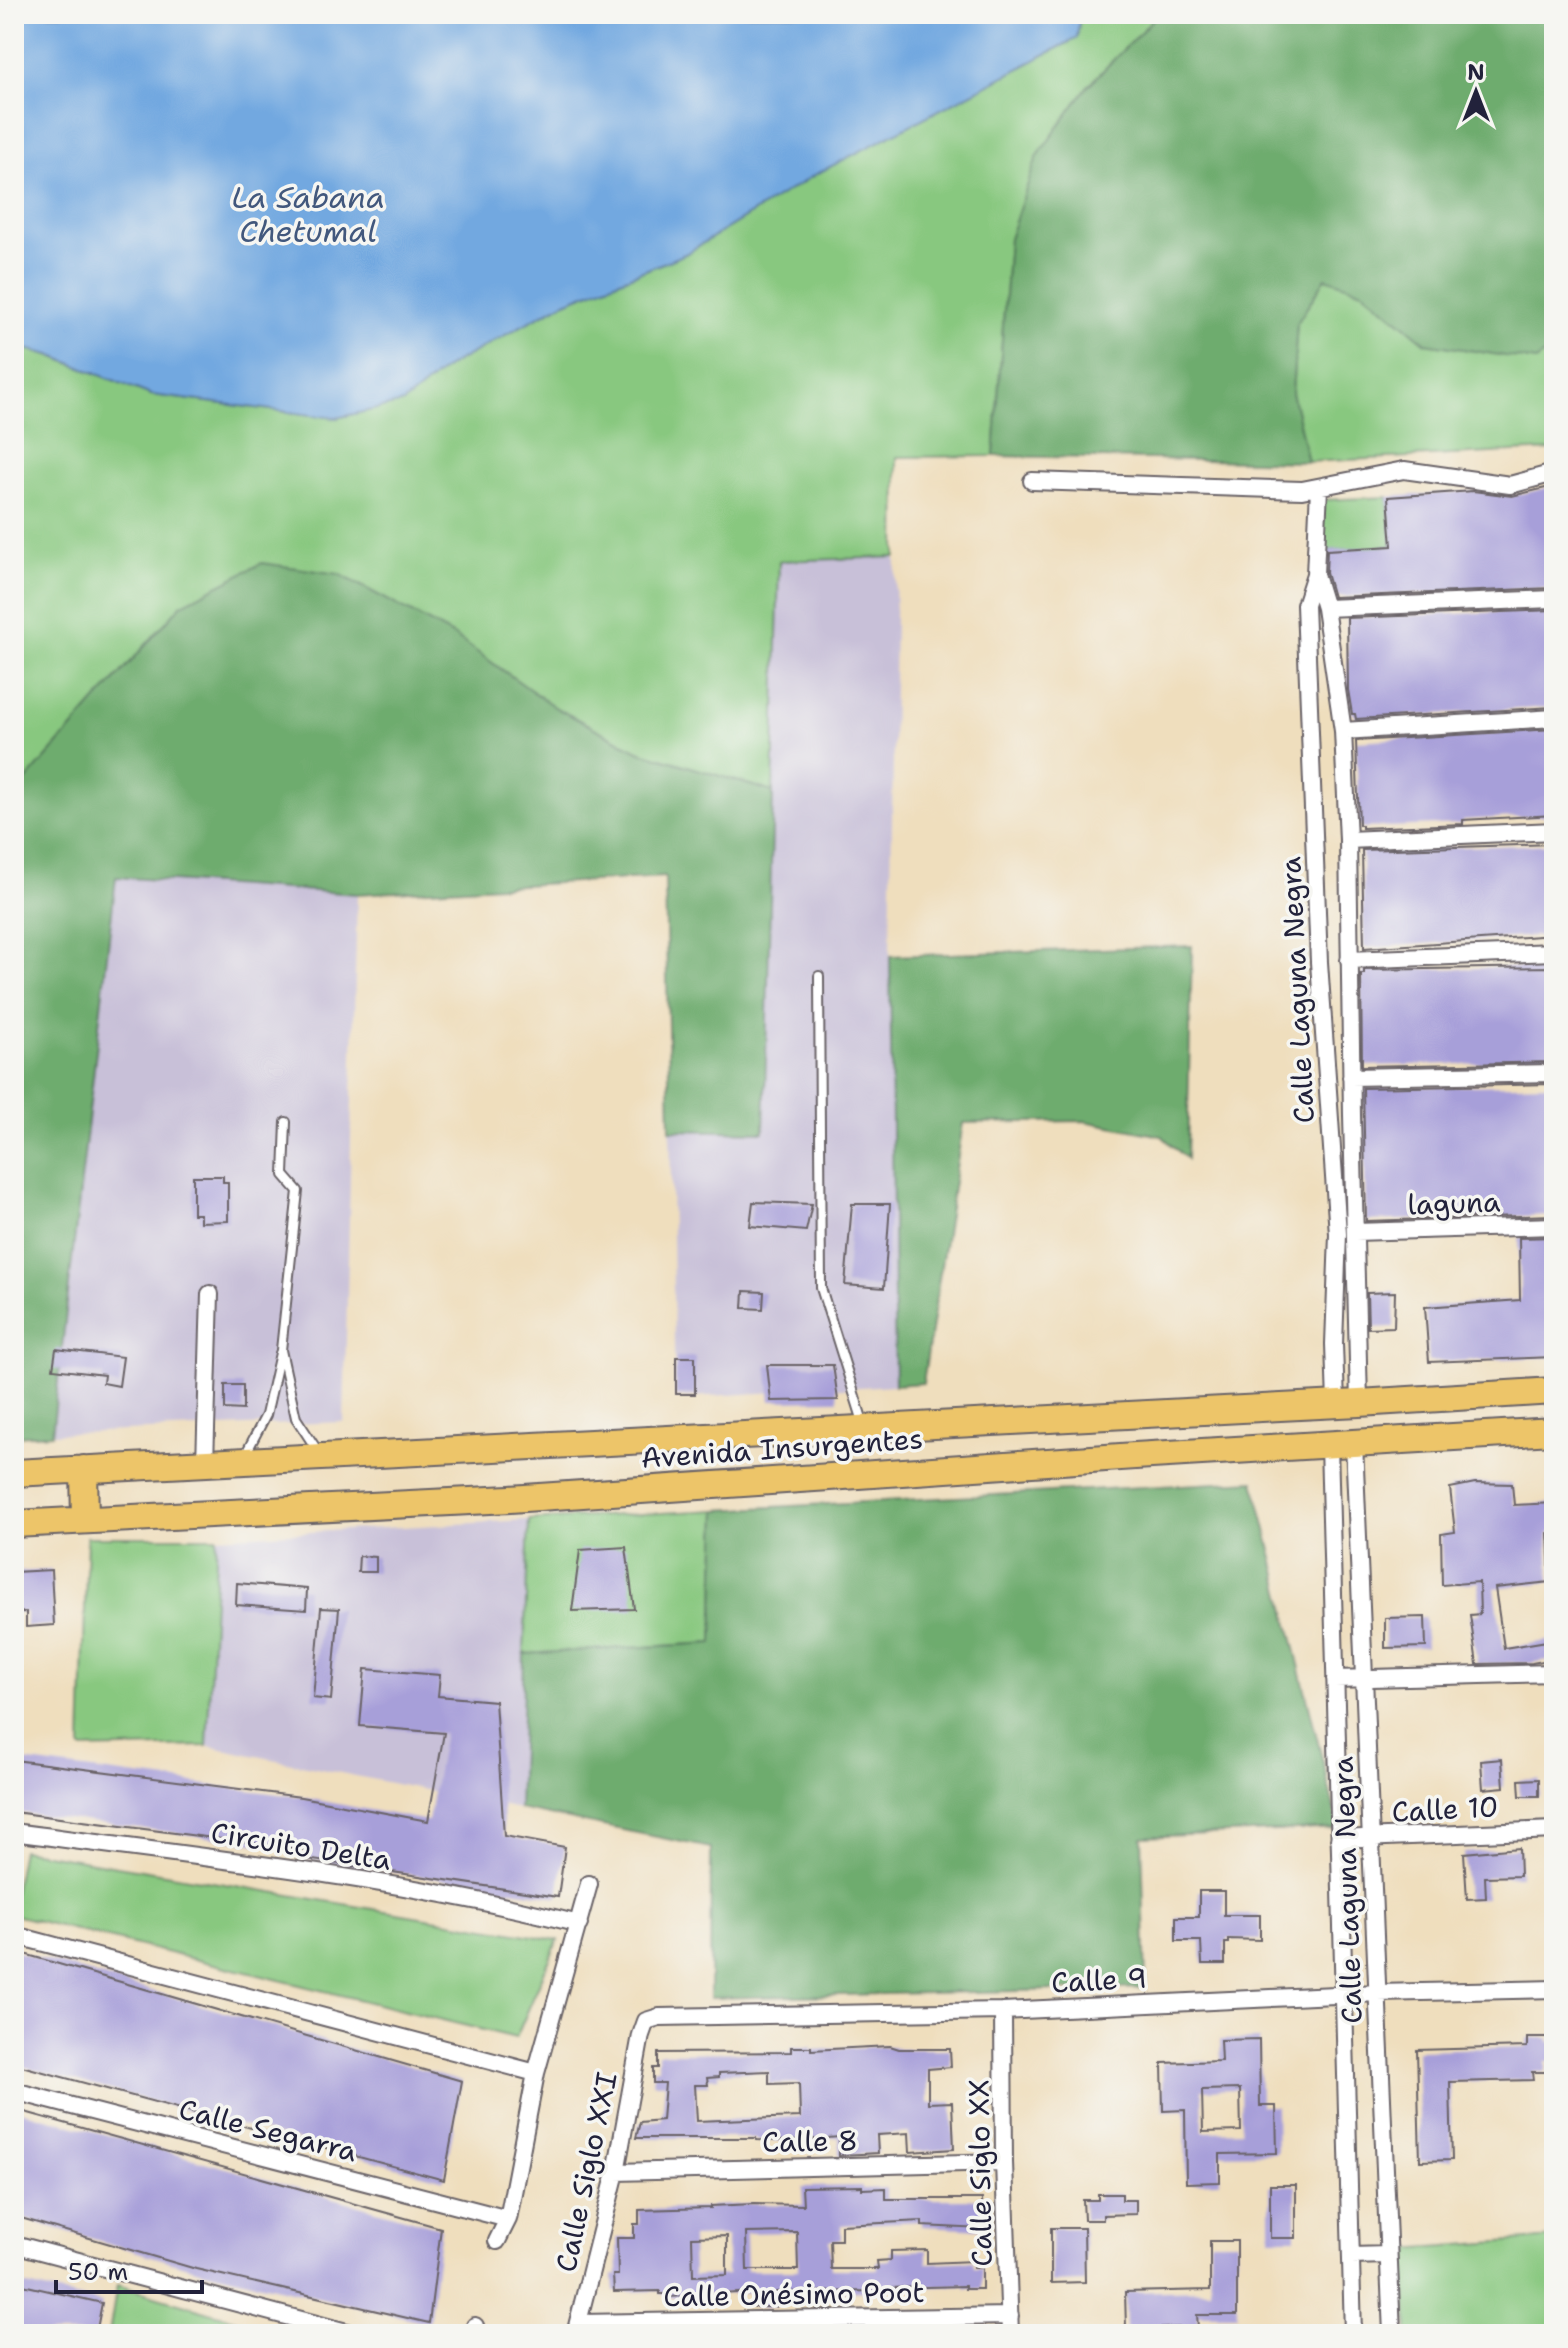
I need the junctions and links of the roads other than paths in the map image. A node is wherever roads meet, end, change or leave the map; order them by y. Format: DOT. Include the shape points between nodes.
graph roads {
  1 [pos="1554,473"];
  2 [pos="1032,481"];
  3 [pos="1319,488"];
  4 [pos="1315,574"];
  5 [pos="1554,599"];
  6 [pos="1325,608"];
  7 [pos="1554,718"];
  8 [pos="1343,731"];
  9 [pos="1554,831"];
  10 [pos="1348,840"];
  11 [pos="1554,952"];
  12 [pos="1349,960"];
  13 [pos="819,976"];
  14 [pos="1554,1073"];
  15 [pos="1351,1077"];
  16 [pos="286,1122"];
  17 [pos="1554,1226"];
  18 [pos="1355,1232"];
  19 [pos="210,1294"];
  20 [pos="281,1350"];
  21 [pos="1554,1391"];
  22 [pos="1348,1404"];
  23 [pos="1134,1415"];
  24 [pos="865,1429"];
  25 [pos="1554,1431"];
  26 [pos="1342,1444"];
  27 [pos="1135,1456"];
  28 [pos="322,1457"];
  29 [pos="242,1461"];
  30 [pos="205,1463"];
  31 [pos="84,1469"];
  32 [pos="14,1473"];
  33 [pos="868,1475"];
  34 [pos="85,1520"];
  35 [pos="14,1524"];
  36 [pos="1554,1673"];
  37 [pos="1364,1677"];
  38 [pos="1335,1679"];
  39 [pos="1554,1830"];
  40 [pos="14,1832"];
  41 [pos="1339,1839"];
  42 [pos="1371,1839"];
  43 [pos="589,1884"];
  44 [pos="579,1924"];
  45 [pos="14,1935"];
  46 [pos="1554,1989"];
  47 [pos="1377,1993"];
  48 [pos="1343,1995"];
  49 [pos="1003,2011"];
  50 [pos="646,2021"];
  51 [pos="536,2073"];
  52 [pos="14,2091"];
  53 [pos="1004,2162"];
  54 [pos="616,2172"];
  55 [pos="508,2219"];
  56 [pos="497,2241"];
  57 [pos="14,2244"];
  58 [pos="1388,2255"];
  59 [pos="1351,2256"];
  60 [pos="1010,2316"];
  61 [pos="578,2328"];
  62 [pos="354,2334"];
  63 [pos="1010,2334"];
  64 [pos="1353,2334"];
  65 [pos="1392,2334"];
  1 -- 3 [label="street" via="1510,485 1404,470"];
  2 -- 3 [label="street"];
  3 -- 4 [label="street, Calle Laguna Negra"];
  4 -- 6 [label="street, Calle Laguna Negra"];
  4 -- 22 [label="street, Calle Laguna Negra" via="1305,605 1319,962 1338,1234 1334,1344"];
  5 -- 6 [label="street"];
  6 -- 8 [label="street, Calle Laguna Negra"];
  7 -- 8 [label="street"];
  8 -- 10 [label="street, Calle Laguna Negra"];
  9 -- 10 [label="street"];
  10 -- 12 [label="street, Calle Laguna Negra"];
  11 -- 12 [label="street"];
  12 -- 15 [label="street, Calle Laguna Negra"];
  13 -- 24 [label="lane" via="821,1288"];
  14 -- 15 [label="street"];
  15 -- 18 [label="street, Calle Laguna Negra"];
  16 -- 20 [label="lane" via="284,1175 298,1191"];
  17 -- 18 [label="street, laguna"];
  18 -- 22 [label="street, Calle Laguna Negra"];
  19 -- 30 [label="street"];
  20 -- 28 [label="lane" via="296,1418"];
  20 -- 29 [label="lane" via="266,1415"];
  21 -- 22 [label="main road, Avenida Insurgentes"];
  22 -- 23 [label="main road, Avenida Insurgentes"];
  23 -- 24 [label="main road, Avenida Insurgentes"];
  23 -- 27 [label="main road"];
  24 -- 28 [label="main road, Avenida Insurgentes"];
  24 -- 33 [label="main road"];
  25 -- 26 [label="main road, Avenida Insurgentes"];
  26 -- 27 [label="main road, Avenida Insurgentes"];
  26 -- 37 [label="street, Calle Laguna Negra"];
  26 -- 38 [label="street, Calle Laguna Negra"];
  27 -- 33 [label="main road, Avenida Insurgentes"];
  28 -- 29 [label="main road, Avenida Insurgentes"];
  29 -- 30 [label="main road, Avenida Insurgentes"];
  30 -- 31 [label="main road, Avenida Insurgentes"];
  31 -- 32 [label="main road, Avenida Insurgentes"];
  31 -- 34 [label="main road"];
  33 -- 34 [label="main road, Avenida Insurgentes"];
  34 -- 35 [label="main road, Avenida Insurgentes"];
  36 -- 37 [label="street"];
  37 -- 38 [label="street"];
  37 -- 42 [label="street, Calle Laguna Negra"];
  38 -- 41 [label="street, Calle Laguna Negra"];
  39 -- 42 [label="street, Calle 10"];
  40 -- 44 [label="street, Circuito Delta" via="481,1900"];
  41 -- 42 [label="street, Calle 10"];
  41 -- 48 [label="street, Calle Laguna Negra"];
  42 -- 47 [label="street, Calle Laguna Negra"];
  43 -- 44 [label="street"];
  44 -- 51 [label="street"];
  45 -- 51 [label="street"];
  46 -- 47 [label="street, Calle 9"];
  47 -- 48 [label="street, Calle 9"];
  47 -- 58 [label="street, Calle Laguna Negra"];
  48 -- 49 [label="street, Calle 9"];
  48 -- 59 [label="street, Calle Laguna Negra"];
  49 -- 50 [label="street, Calle 9"];
  49 -- 53 [label="street, Calle Siglo XX"];
  50 -- 54 [label="street, Calle Siglo XXI"];
  51 -- 55 [label="street"];
  52 -- 55 [label="street, Calle Segarra"];
  53 -- 54 [label="street, Calle 8"];
  53 -- 60 [label="street, Calle Siglo XX"];
  54 -- 61 [label="street, Calle Siglo XXI"];
  55 -- 56 [label="street"];
  57 -- 62 [label="street"];
  58 -- 59 [label="street"];
  58 -- 65 [label="street, Calle Laguna Negra"];
  59 -- 64 [label="street, Calle Laguna Negra"];
  60 -- 61 [label="street, Calle Onésimo Poot"];
  60 -- 63 [label="street, Calle Siglo XX"];
}
